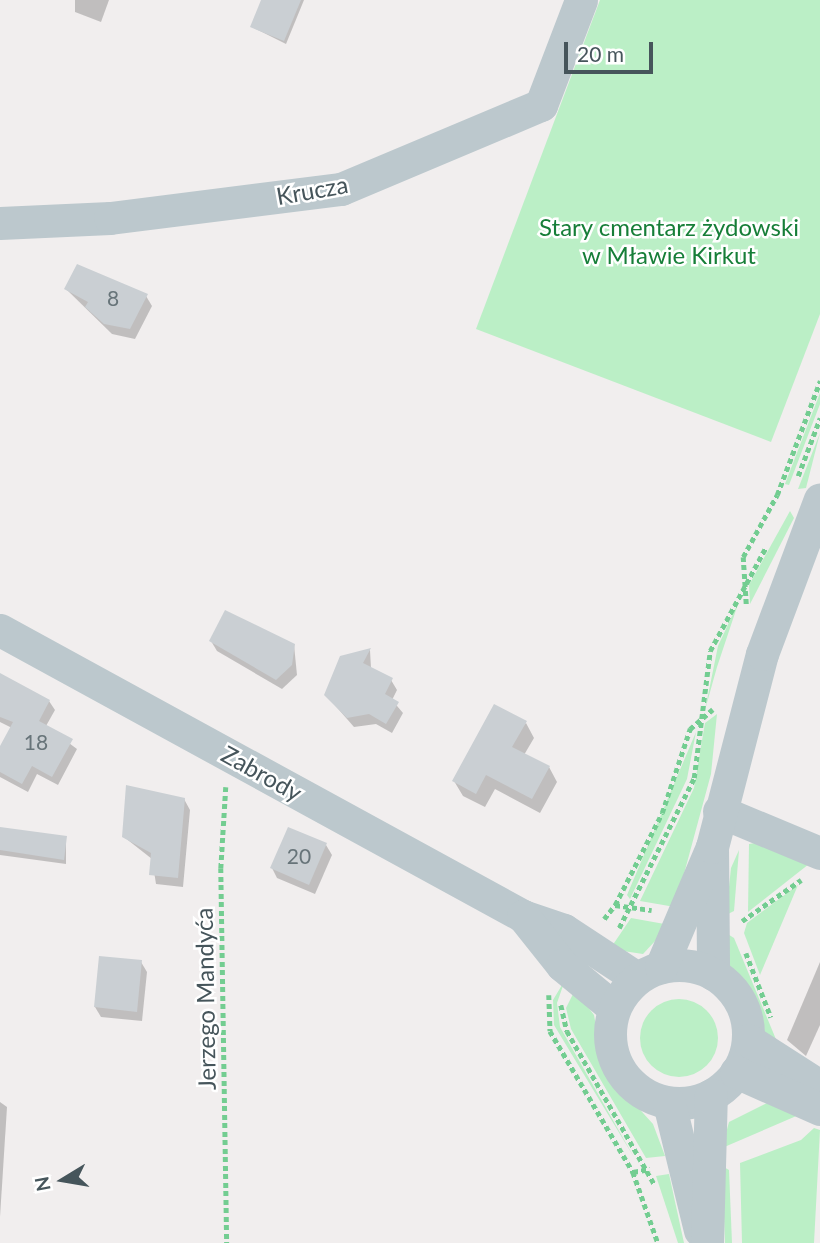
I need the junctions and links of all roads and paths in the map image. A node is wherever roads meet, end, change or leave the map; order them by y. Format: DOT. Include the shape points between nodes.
graph roads {
  1 [pos="581,0"];
  2 [pos="0,223"];
  3 [pos="820,381"];
  4 [pos="820,418"];
  5 [pos="807,493"];
  6 [pos="773,534"];
  7 [pos="744,584"];
  8 [pos="742,615"];
  9 [pos="0,630"];
  10 [pos="716,699"];
  11 [pos="700,721"];
  12 [pos="228,754"];
  13 [pos="719,811"];
  14 [pos="712,848"];
  15 [pos="816,862"];
  16 [pos="615,905"];
  17 [pos="632,906"];
  18 [pos="663,912"];
  19 [pos="738,915"];
  20 [pos="745,948"];
  21 [pos="584,956"];
  22 [pos="649,972"];
  23 [pos="713,974"];
  24 [pos="614,1008"];
  25 [pos="762,1035"];
  26 [pos="736,1072"];
  27 [pos="820,1086"];
  28 [pos="711,1095"];
  29 [pos="669,1103"];
  30 [pos="820,1109"];
  31 [pos="658,1190"];
  32 [pos="227,1243"];
  33 [pos="658,1243"];
  34 [pos="705,1243"];
  1 -- 2 [label="street, Krucza" via="541,105 341,189 110,218"];
  3 -- 7 [label="path" via="777,495 743,557"];
  4 -- 5 [label="path"];
  5 -- 13 [label="street"];
  6 -- 7 [label="path"];
  7 -- 8 [label="path"];
  7 -- 11 [label="path" via="710,651"];
  9 -- 12 [label="street, Zabrody"];
  10 -- 11 [label="path"];
  11 -- 16 [label="path" via="690,729 662,813"];
  11 -- 17 [label="path" via="694,778"];
  12 -- 21 [label="street, Zabrody" via="523,916 564,930"];
  12 -- 32 [label="path, Jerzego Mandyća" via="221,868"];
  13 -- 14 [label="street"];
  13 -- 15 [label="street"];
  14 -- 22 [label="street"];
  14 -- 23 [label="street"];
  15 -- 19 [label="path" via="737,925"];
  16 -- 17 [label="path"];
  16 -- 21 [label="path"];
  17 -- 18 [label="path"];
  17 -- 21 [label="path"];
  20 -- 25 [label="path"];
  21 -- 22 [label="street, Zabrody"];
  21 -- 24 [label="street, Zabrody"];
  21 -- 31 [label="path" via="566,993 562,1019"];
  21 -- 33 [label="path" via="548,996 550,1031 633,1172"];
  22 -- 23 [label="street"];
  22 -- 24 [label="street"];
  23 -- 25 [label="street" via="740,1002"];
  24 -- 29 [label="street" via="610,1039 619,1069 632,1085"];
  25 -- 26 [label="street"];
  25 -- 27 [label="street"];
  26 -- 28 [label="street"];
  26 -- 30 [label="street"];
  28 -- 29 [label="street"];
  28 -- 34 [label="street"];
  29 -- 34 [label="street"];
}
